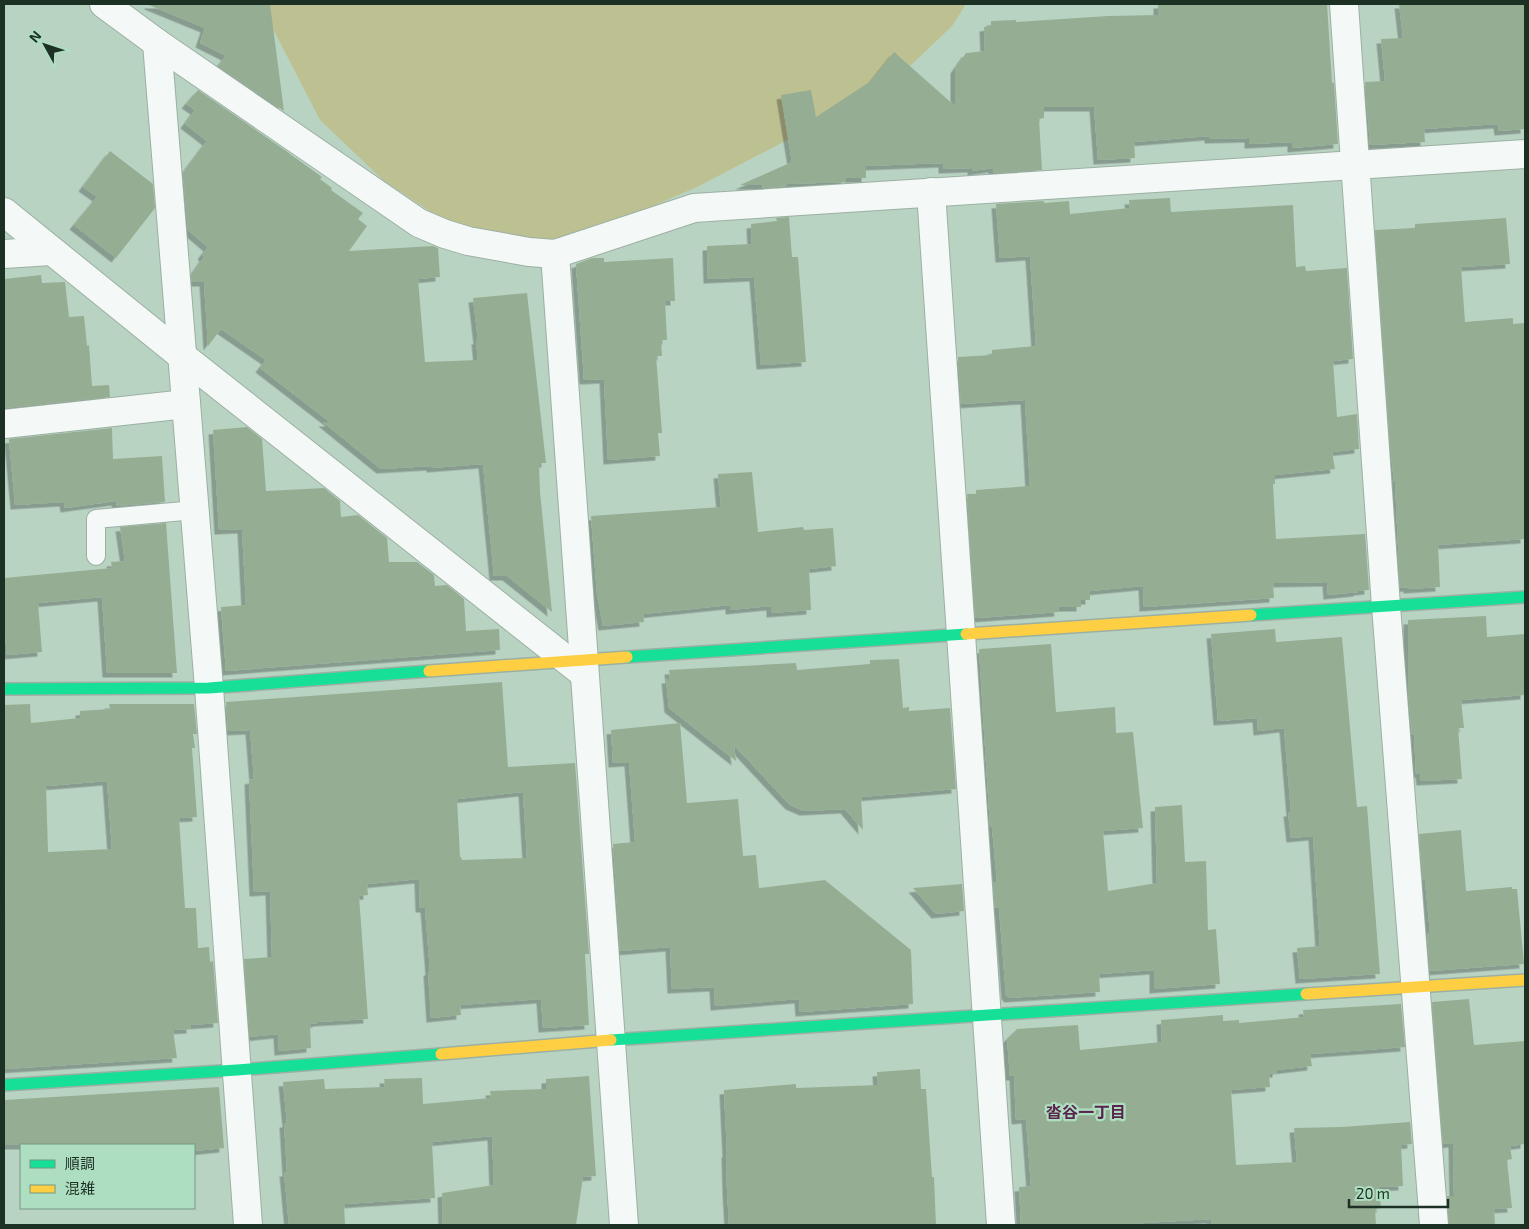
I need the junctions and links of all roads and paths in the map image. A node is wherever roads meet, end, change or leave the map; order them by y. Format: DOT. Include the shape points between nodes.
graph roads {
  1 [pos="104,4"];
  2 [pos="1344,4"];
  3 [pos="157,43"];
  4 [pos="1525,154"];
  5 [pos="1354,165"];
  6 [pos="931,192"];
  7 [pos="4,212"];
  8 [pos="51,251"];
  9 [pos="4,254"];
  10 [pos="555,254"];
  11 [pos="182,356"];
  12 [pos="186,404"];
  13 [pos="4,424"];
  14 [pos="195,510"];
  15 [pos="96,556"];
  16 [pos="1525,597"];
  17 [pos="1386,606"];
  18 [pos="961,635"];
  19 [pos="579,666"];
  20 [pos="209,688"];
  21 [pos="4,689"];
  22 [pos="1525,980"];
  23 [pos="1415,988"];
  24 [pos="986,1016"];
  25 [pos="610,1040"];
  26 [pos="237,1070"];
  27 [pos="4,1085"];
  28 [pos="248,1225"];
  29 [pos="624,1225"];
  30 [pos="1001,1225"];
  31 [pos="1434,1225"];
  1 -- 3 [label="street"];
  2 -- 5 [label="street"];
  3 -- 10 [label="street" via="419,223 468,241"];
  3 -- 11 [label="street"];
  4 -- 5 [label="street"];
  5 -- 6 [label="street"];
  5 -- 17 [label="street"];
  6 -- 10 [label="street" via="694,208"];
  6 -- 18 [label="street"];
  7 -- 8 [label="street"];
  8 -- 9 [label="street"];
  8 -- 11 [label="street"];
  10 -- 19 [label="street"];
  11 -- 12 [label="street"];
  11 -- 19 [label="street"];
  12 -- 13 [label="street"];
  12 -- 14 [label="street"];
  14 -- 15 [label="lane" via="96,519"];
  14 -- 20 [label="street"];
  16 -- 17 [label="street"];
  17 -- 18 [label="street"];
  17 -- 23 [label="street"];
  18 -- 19 [label="street"];
  18 -- 24 [label="street"];
  19 -- 20 [label="street"];
  19 -- 25 [label="street"];
  20 -- 21 [label="street"];
  20 -- 26 [label="street"];
  22 -- 23 [label="street"];
  23 -- 24 [label="street"];
  23 -- 31 [label="street"];
  24 -- 25 [label="street"];
  24 -- 30 [label="street"];
  25 -- 26 [label="street"];
  25 -- 29 [label="street"];
  26 -- 27 [label="street"];
  26 -- 28 [label="street"];
}
